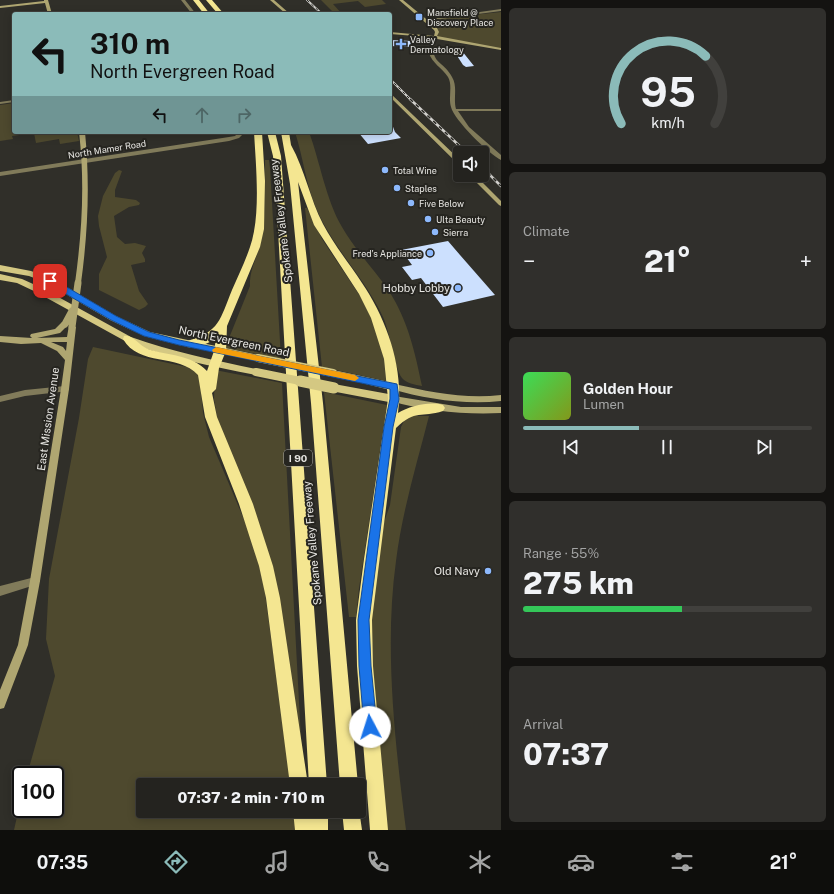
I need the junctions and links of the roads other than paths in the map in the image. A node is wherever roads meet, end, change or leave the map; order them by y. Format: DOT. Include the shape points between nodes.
graph roads {
  1 [pos="183,0"];
  2 [pos="196,0"];
  3 [pos="209,0"];
  4 [pos="272,0"];
  5 [pos="401,0"];
  6 [pos="46,1"];
  7 [pos="0,7"];
  8 [pos="501,11"];
  9 [pos="49,12"];
  10 [pos="192,12"];
  11 [pos="205,12"];
  12 [pos="218,12"];
  13 [pos="286,12"];
  14 [pos="425,20"];
  15 [pos="392,35"];
  16 [pos="434,38"];
  17 [pos="501,50"];
  18 [pos="392,96"];
  19 [pos="12,102"];
  20 [pos="0,103"];
  21 [pos="454,110"];
  22 [pos="501,110"];
  23 [pos="82,134"];
  24 [pos="241,134"];
  25 [pos="258,134"];
  26 [pos="272,134"];
  27 [pos="285,134"];
  28 [pos="288,146"];
  29 [pos="453,156"];
  30 [pos="501,158"];
  31 [pos="86,161"];
  32 [pos="0,174"];
  33 [pos="479,182"];
  34 [pos="501,204"];
  35 [pos="0,268"];
  36 [pos="0,277"];
  37 [pos="69,326"];
  38 [pos="222,326"];
  39 [pos="0,339"];
  40 [pos="71,339"];
  41 [pos="35,340"];
  42 [pos="128,340"];
  43 [pos="10,341"];
  44 [pos="191,344"];
  45 [pos="220,351"];
  46 [pos="68,359"];
  47 [pos="215,363"];
  48 [pos="394,387"];
  49 [pos="65,389"];
  50 [pos="501,398"];
  51 [pos="0,399"];
  52 [pos="394,399"];
  53 [pos="209,404"];
  54 [pos="439,408"];
  55 [pos="501,410"];
  56 [pos="389,427"];
  57 [pos="35,581"];
  58 [pos="0,590"];
  59 [pos="0,704"];
  60 [pos="297,778"];
  61 [pos="318,778"];
  62 [pos="348,778"];
  63 [pos="303,818"];
  64 [pos="319,818"];
  65 [pos="352,818"];
  66 [pos="304,830"];
  67 [pos="319,830"];
  68 [pos="353,830"];
  69 [pos="379,830"];
  1 -- 10 [label="street"];
  2 -- 11 [label="highway"];
  3 -- 12 [label="highway"];
  4 -- 13 [label="street"];
  5 -- 14 [label="street"];
  6 -- 7 [label="street"];
  6 -- 9 [label="street"];
  8 -- 14 [label="street"];
  14 -- 16 [label="street" via="436,29"];
  15 -- 16 [label="street"];
  16 -- 17 [label="street"];
  16 -- 21 [label="street" via="431,56 452,82"];
  18 -- 29 [label="street"];
  19 -- 20 [label="street"];
  21 -- 22 [label="street"];
  21 -- 30 [label="street" via="463,123"];
  23 -- 31 [label="street, East Mission Avenue"];
  24 -- 31 [label="street, North Mamer Road" via="234,138"];
  25 -- 38 [label="highway" via="261,180 259,229 255,247"];
  26 -- 61 [label="highway, Spokane Valley Freeway / I 90" via="277,156 280,194"];
  27 -- 28 [label="highway, Spokane Valley Freeway / I 90"];
  28 -- 48 [label="highway" via="320,227 373,311 390,364"];
  28 -- 62 [label="highway, Spokane Valley Freeway / I 90" via="317,403"];
  31 -- 32 [label="street, North Mamer Road"];
  31 -- 37 [label="street, East Mission Avenue, bridge" via="86,227 75,303"];
  33 -- 34 [label="street"];
  35 -- 44 [label="main road, North Evergreen Road" via="50,281 146,334"];
  36 -- 42 [label="main road" via="19,281 39,290"];
  37 -- 40 [label="street, East Mission Avenue"];
  37 -- 43 [label="street" via="50,333"];
  38 -- 44 [label="highway" via="210,338"];
  38 -- 45 [label="highway"];
  39 -- 43 [label="street"];
  40 -- 41 [label="street"];
  40 -- 46 [label="street, East Mission Avenue"];
  41 -- 43 [label="street"];
  41 -- 46 [label="street" via="56,346"];
  42 -- 47 [label="main road" via="184,357"];
  42 -- 53 [label="highway" via="138,349 200,369 205,380"];
  44 -- 45 [label="main road, North Evergreen Road"];
  45 -- 47 [label="highway"];
  45 -- 48 [label="main road, North Evergreen Road, bridge"];
  46 -- 49 [label="street, East Mission Avenue"];
  47 -- 52 [label="main road, bridge"];
  47 -- 53 [label="highway"];
  48 -- 50 [label="street, North Evergreen Road" via="466,400"];
  48 -- 52 [label="highway"];
  49 -- 51 [label="street" via="25,393"];
  49 -- 57 [label="street, East Mission Avenue"];
  52 -- 54 [label="street"];
  52 -- 56 [label="highway"];
  53 -- 60 [label="highway" via="217,435 246,504 266,566 273,598"];
  54 -- 55 [label="street"];
  54 -- 56 [label="highway" via="407,412"];
  56 -- 69 [label="highway" via="364,620 365,666"];
  57 -- 58 [label="street"];
  57 -- 59 [label="street, East Mission Avenue" via="22,645"];
  63 -- 66 [label="highway"];
  64 -- 67 [label="highway"];
  65 -- 68 [label="highway"];
}
